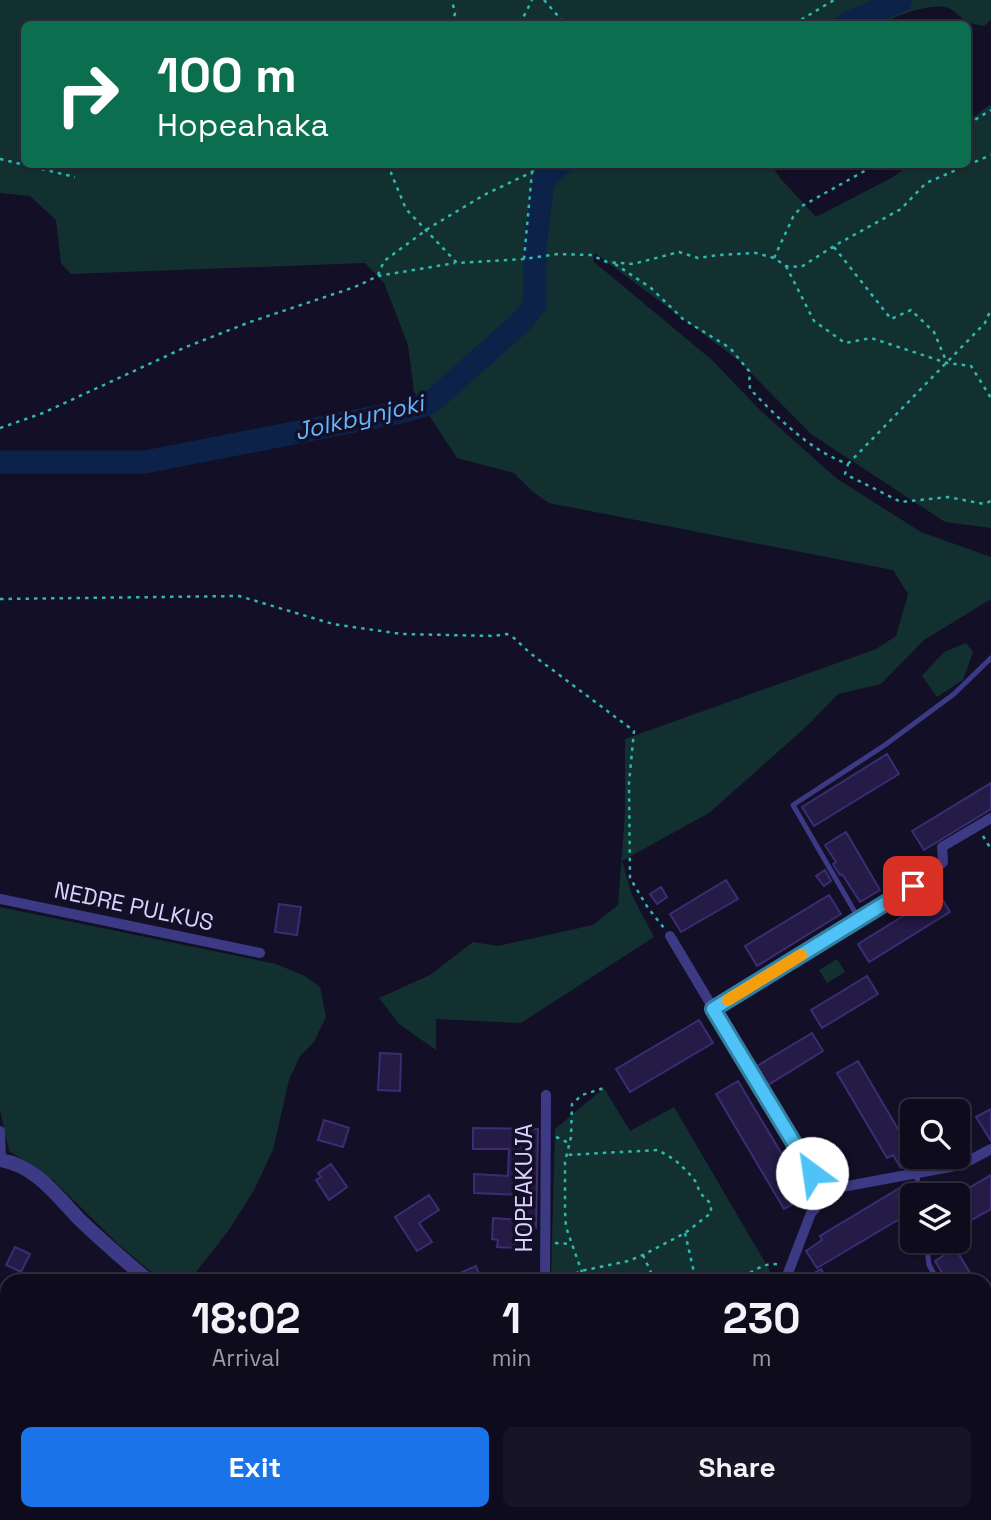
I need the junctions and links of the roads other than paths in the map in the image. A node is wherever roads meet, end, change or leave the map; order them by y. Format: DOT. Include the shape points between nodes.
graph roads {
  1 [pos="991,658"];
  2 [pos="991,818"];
  3 [pos="0,899"];
  4 [pos="859,919"];
  5 [pos="670,936"];
  6 [pos="260,953"];
  7 [pos="713,1009"];
  8 [pos="546,1095"];
  9 [pos="0,1131"];
  10 [pos="991,1149"];
  11 [pos="1,1160"];
  12 [pos="916,1172"];
  13 [pos="918,1183"];
  14 [pos="826,1197"];
  15 [pos="928,1253"];
  16 [pos="141,1274"];
  17 [pos="545,1274"];
  18 [pos="788,1274"];
  19 [pos="935,1274"];
  1 -- 4 [label="lane" via="945,701 793,805"];
  2 -- 4 [label="street" via="942,847 943,862 931,874"];
  3 -- 6 [label="street, NEDRE PULKUS"];
  4 -- 7 [label="street"];
  5 -- 7 [label="street"];
  7 -- 14 [label="street"];
  8 -- 17 [label="street, HOPEAKUJA"];
  9 -- 11 [label="street"];
  10 -- 12 [label="street" via="961,1165"];
  11 -- 16 [label="street" via="36,1174"];
  12 -- 13 [label="lane"];
  12 -- 14 [label="street" via="842,1187"];
  14 -- 18 [label="street" via="811,1213"];
  15 -- 19 [label="lane"];
}
